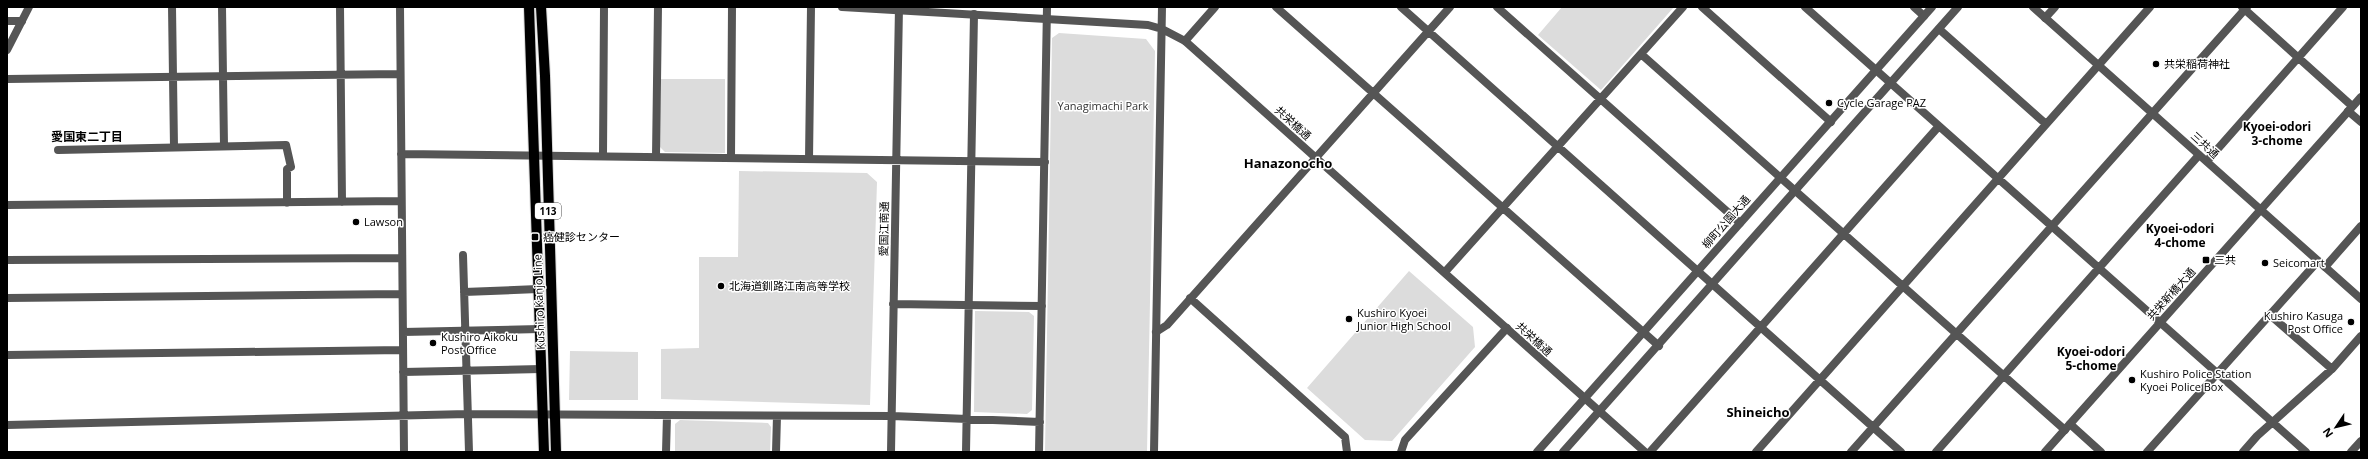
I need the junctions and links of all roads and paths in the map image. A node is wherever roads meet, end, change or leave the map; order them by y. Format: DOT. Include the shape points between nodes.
graph roads {
  1 [pos="29,7"];
  2 [pos="172,7"];
  3 [pos="222,7"];
  4 [pos="340,7"];
  5 [pos="400,7"];
  6 [pos="529,7"];
  7 [pos="541,7"];
  8 [pos="604,7"];
  9 [pos="658,7"];
  10 [pos="732,7"];
  11 [pos="811,7"];
  12 [pos="842,7"];
  13 [pos="1047,7"];
  14 [pos="1162,7"];
  15 [pos="1215,7"];
  16 [pos="1276,7"];
  17 [pos="1401,7"];
  18 [pos="1450,7"];
  19 [pos="1497,7"];
  20 [pos="1683,7"];
  21 [pos="1702,7"];
  22 [pos="1805,7"];
  23 [pos="1914,7"];
  24 [pos="1932,7"];
  25 [pos="1958,7"];
  26 [pos="2033,7"];
  27 [pos="2055,7"];
  28 [pos="2150,7"];
  29 [pos="2343,7"];
  30 [pos="898,8"];
  31 [pos="2245,8"];
  32 [pos="974,14"];
  33 [pos="1924,16"];
  34 [pos="1048,18"];
  35 [pos="2045,18"];
  36 [pos="7,21"];
  37 [pos="22,21"];
  38 [pos="1162,29"];
  39 [pos="1939,29"];
  40 [pos="1428,31"];
  41 [pos="1185,41"];
  42 [pos="7,50"];
  43 [pos="1641,54"];
  44 [pos="2298,58"];
  45 [pos="2098,65"];
  46 [pos="1876,70"];
  47 [pos="400,74"];
  48 [pos="340,76"];
  49 [pos="222,77"];
  50 [pos="7,79"];
  51 [pos="173,79"];
  52 [pos="1891,83"];
  53 [pos="1373,94"];
  54 [pos="2361,97"];
  55 [pos="1600,100"];
  56 [pos="2350,109"];
  57 [pos="2153,113"];
  58 [pos="1831,122"];
  59 [pos="2361,122"];
  60 [pos="2046,124"];
  61 [pos="1939,126"];
  62 [pos="224,146"];
  63 [pos="174,147"];
  64 [pos="1557,148"];
  65 [pos="58,150"];
  66 [pos="401,154"];
  67 [pos="535,155"];
  68 [pos="603,155"];
  69 [pos="2199,155"];
  70 [pos="546,156"];
  71 [pos="656,156"];
  72 [pos="732,158"];
  73 [pos="1315,158"];
  74 [pos="809,159"];
  75 [pos="896,160"];
  76 [pos="2207,161"];
  77 [pos="971,162"];
  78 [pos="1045,162"];
  79 [pos="1780,177"];
  80 [pos="1999,179"];
  81 [pos="1795,192"];
  82 [pos="401,201"];
  83 [pos="342,202"];
  84 [pos="287,203"];
  85 [pos="7,205"];
  86 [pos="1502,209"];
  87 [pos="2261,210"];
  88 [pos="1740,223"];
  89 [pos="2052,226"];
  90 [pos="2361,226"];
  91 [pos="1842,234"];
  92 [pos="463,255"];
  93 [pos="401,258"];
  94 [pos="7,260"];
  95 [pos="2318,261"];
  96 [pos="2099,267"];
  97 [pos="2325,267"];
  98 [pos="1445,272"];
  99 [pos="1697,272"];
  100 [pos="1712,285"];
  101 [pos="1903,286"];
  102 [pos="538,290"];
  103 [pos="464,292"];
  104 [pos="402,294"];
  105 [pos="7,298"];
  106 [pos="1190,298"];
  107 [pos="2361,299"];
  108 [pos="893,304"];
  109 [pos="969,305"];
  110 [pos="1042,306"];
  111 [pos="2270,315"];
  112 [pos="2161,322"];
  113 [pos="1506,328"];
  114 [pos="1760,328"];
  115 [pos="540,329"];
  116 [pos="465,330"];
  117 [pos="403,332"];
  118 [pos="1156,332"];
  119 [pos="1644,334"];
  120 [pos="1957,334"];
  121 [pos="2361,336"];
  122 [pos="1658,346"];
  123 [pos="403,350"];
  124 [pos="7,355"];
  125 [pos="541,369"];
  126 [pos="2332,369"];
  127 [pos="467,370"];
  128 [pos="403,372"];
  129 [pos="2218,373"];
  130 [pos="2004,376"];
  131 [pos="1818,380"];
  132 [pos="1585,399"];
  133 [pos="1599,412"];
  134 [pos="404,414"];
  135 [pos="468,414"];
  136 [pos="542,414"];
  137 [pos="555,414"];
  138 [pos="667,415"];
  139 [pos="777,416"];
  140 [pos="892,416"];
  141 [pos="967,419"];
  142 [pos="1040,422"];
  143 [pos="2273,423"];
  144 [pos="7,425"];
  145 [pos="1873,427"];
  146 [pos="2067,427"];
  147 [pos="2361,441"];
  148 [pos="404,452"];
  149 [pos="469,452"];
  150 [pos="544,452"];
  151 [pos="556,452"];
  152 [pos="666,452"];
  153 [pos="776,452"];
  154 [pos="891,452"];
  155 [pos="966,452"];
  156 [pos="1039,452"];
  157 [pos="1154,452"];
  158 [pos="1347,452"];
  159 [pos="1401,452"];
  160 [pos="1537,452"];
  161 [pos="1563,452"];
  162 [pos="1645,452"];
  163 [pos="1650,452"];
  164 [pos="1756,452"];
  165 [pos="1851,452"];
  166 [pos="1901,452"];
  167 [pos="1936,452"];
  168 [pos="2045,452"];
  169 [pos="2101,452"];
  170 [pos="2147,452"];
  171 [pos="2243,452"];
  172 [pos="2306,452"];
  173 [pos="2351,452"];
  1 -- 37 [label="street"];
  2 -- 51 [label="street"];
  3 -- 49 [label="street"];
  4 -- 48 [label="street"];
  5 -- 47 [label="street"];
  6 -- 67 [label="main road, Kushiro Kanjo Line / 113"];
  7 -- 70 [label="main road, Kushiro Kanjo Line / 113"];
  8 -- 68 [label="street"];
  9 -- 71 [label="street"];
  10 -- 72 [label="street"];
  11 -- 74 [label="street"];
  12 -- 30 [label="street, 共栄橋通"];
  13 -- 34 [label="street"];
  14 -- 38 [label="street"];
  15 -- 41 [label="street"];
  16 -- 53 [label="street"];
  17 -- 40 [label="street"];
  18 -- 40 [label="street"];
  19 -- 55 [label="street"];
  20 -- 43 [label="street"];
  21 -- 58 [label="street"];
  22 -- 46 [label="street"];
  23 -- 33 [label="street"];
  24 -- 33 [label="street, 柳町公園大通"];
  25 -- 39 [label="street"];
  26 -- 35 [label="street, 三共通"];
  27 -- 35 [label="street"];
  28 -- 45 [label="street"];
  29 -- 44 [label="street"];
  30 -- 32 [label="street, 共栄橋通"];
  30 -- 75 [label="street, 愛国江南通"];
  31 -- 44 [label="street"];
  31 -- 57 [label="street"];
  32 -- 34 [label="street, 共栄橋通"];
  32 -- 77 [label="street"];
  33 -- 46 [label="street, 柳町公園大通"];
  34 -- 38 [label="street, 共栄橋通" via="1148,25"];
  34 -- 78 [label="street"];
  35 -- 45 [label="street, 三共通"];
  36 -- 37 [label="street"];
  37 -- 42 [label="street"];
  38 -- 41 [label="street, 共栄橋通"];
  38 -- 118 [label="street"];
  39 -- 52 [label="street"];
  39 -- 60 [label="street"];
  40 -- 53 [label="street"];
  40 -- 64 [label="street"];
  41 -- 73 [label="street, 共栄橋通"];
  43 -- 55 [label="street"];
  43 -- 79 [label="street"];
  44 -- 56 [label="street"];
  44 -- 76 [label="street"];
  45 -- 57 [label="street, 三共通"];
  45 -- 60 [label="street"];
  46 -- 52 [label="street"];
  46 -- 58 [label="street, 柳町公園大通"];
  47 -- 48 [label="street"];
  47 -- 66 [label="street"];
  48 -- 49 [label="street"];
  48 -- 83 [label="street"];
  49 -- 51 [label="street"];
  49 -- 62 [label="street"];
  50 -- 51 [label="street"];
  51 -- 63 [label="street"];
  52 -- 61 [label="street"];
  52 -- 81 [label="street"];
  53 -- 73 [label="street"];
  53 -- 86 [label="street"];
  54 -- 56 [label="street, 共栄新橋大通"];
  55 -- 64 [label="street"];
  55 -- 88 [label="street"];
  56 -- 59 [label="street"];
  56 -- 87 [label="street, 共栄新橋大通"];
  57 -- 69 [label="street, 三共通"];
  57 -- 89 [label="street"];
  58 -- 79 [label="street, 柳町公園大通"];
  60 -- 80 [label="street"];
  61 -- 80 [label="street"];
  61 -- 91 [label="street"];
  62 -- 63 [label="street"];
  62 -- 84 [label="street" via="286,145 291,167 287,169"];
  63 -- 65 [label="street"];
  64 -- 86 [label="street"];
  64 -- 99 [label="street"];
  66 -- 67 [label="street"];
  66 -- 82 [label="street"];
  67 -- 70 [label="street"];
  67 -- 102 [label="main road, Kushiro Kanjo Line / 113"];
  68 -- 70 [label="street"];
  68 -- 71 [label="street"];
  69 -- 76 [label="street, 三共通"];
  69 -- 96 [label="street"];
  70 -- 137 [label="main road, Kushiro Kanjo Line / 113"];
  71 -- 72 [label="street"];
  72 -- 74 [label="street"];
  73 -- 98 [label="street, 共栄橋通"];
  73 -- 106 [label="street"];
  74 -- 75 [label="street"];
  75 -- 77 [label="street"];
  75 -- 108 [label="street, 愛国江南通"];
  76 -- 87 [label="street, 三共通"];
  77 -- 78 [label="street"];
  77 -- 109 [label="street"];
  78 -- 110 [label="street"];
  79 -- 81 [label="street"];
  79 -- 88 [label="street, 柳町公園大通"];
  80 -- 89 [label="street"];
  80 -- 101 [label="street"];
  81 -- 91 [label="street"];
  81 -- 100 [label="street"];
  82 -- 83 [label="street"];
  82 -- 93 [label="street"];
  83 -- 84 [label="street"];
  84 -- 85 [label="street"];
  86 -- 98 [label="street"];
  86 -- 119 [label="street"];
  87 -- 95 [label="street, 三共通"];
  87 -- 112 [label="street, 共栄新橋大通"];
  88 -- 99 [label="street, 柳町公園大通"];
  89 -- 96 [label="street"];
  89 -- 120 [label="street"];
  90 -- 97 [label="street"];
  91 -- 101 [label="street"];
  91 -- 114 [label="street"];
  92 -- 103 [label="street"];
  93 -- 94 [label="street"];
  93 -- 104 [label="street"];
  95 -- 97 [label="street, 三共通"];
  95 -- 111 [label="street"];
  96 -- 112 [label="street"];
  96 -- 130 [label="street"];
  97 -- 107 [label="street, 三共通"];
  98 -- 113 [label="street, 共栄橋通"];
  99 -- 100 [label="street"];
  99 -- 119 [label="street, 柳町公園大通"];
  100 -- 114 [label="street"];
  100 -- 122 [label="street"];
  101 -- 120 [label="street"];
  101 -- 131 [label="street"];
  102 -- 103 [label="street"];
  102 -- 115 [label="main road, Kushiro Kanjo Line / 113"];
  103 -- 116 [label="street"];
  104 -- 105 [label="street"];
  104 -- 117 [label="street"];
  106 -- 118 [label="street" via="1167,325"];
  106 -- 158 [label="street" via="1345,438"];
  108 -- 109 [label="street"];
  108 -- 140 [label="street, 愛国江南通"];
  109 -- 110 [label="street"];
  109 -- 141 [label="street"];
  110 -- 142 [label="street"];
  111 -- 126 [label="street"];
  111 -- 129 [label="street"];
  112 -- 129 [label="street"];
  112 -- 146 [label="street, 共栄新橋大通"];
  113 -- 132 [label="street, 共栄橋通"];
  113 -- 159 [label="street" via="1405,440"];
  114 -- 131 [label="street"];
  114 -- 163 [label="street"];
  115 -- 116 [label="street"];
  115 -- 125 [label="main road, Kushiro Kanjo Line / 113"];
  116 -- 117 [label="street"];
  116 -- 127 [label="street"];
  117 -- 123 [label="street"];
  118 -- 157 [label="street"];
  119 -- 122 [label="street"];
  119 -- 132 [label="street, 柳町公園大通"];
  120 -- 130 [label="street"];
  120 -- 145 [label="street"];
  121 -- 126 [label="street"];
  122 -- 133 [label="street"];
  123 -- 124 [label="street"];
  123 -- 128 [label="street"];
  125 -- 127 [label="street"];
  125 -- 136 [label="main road, Kushiro Kanjo Line / 113"];
  126 -- 143 [label="street"];
  127 -- 128 [label="street"];
  127 -- 135 [label="street"];
  128 -- 134 [label="street"];
  129 -- 143 [label="street"];
  129 -- 170 [label="street"];
  130 -- 146 [label="street"];
  130 -- 167 [label="street"];
  131 -- 145 [label="street"];
  131 -- 164 [label="street"];
  132 -- 133 [label="street, 共栄橋通"];
  132 -- 160 [label="street, 柳町公園大通"];
  133 -- 161 [label="street"];
  133 -- 162 [label="street, 共栄橋通"];
  134 -- 135 [label="street"];
  134 -- 144 [label="street"];
  134 -- 148 [label="street"];
  135 -- 136 [label="street"];
  135 -- 149 [label="street"];
  136 -- 137 [label="street"];
  136 -- 150 [label="main road, Kushiro Kanjo Line / 113"];
  137 -- 138 [label="street"];
  137 -- 151 [label="main road, Kushiro Kanjo Line / 113"];
  138 -- 139 [label="street"];
  138 -- 152 [label="street"];
  139 -- 140 [label="street"];
  139 -- 153 [label="street"];
  140 -- 141 [label="street"];
  140 -- 154 [label="street, 愛国江南通"];
  141 -- 142 [label="street"];
  141 -- 155 [label="street"];
  142 -- 156 [label="street"];
  143 -- 171 [label="street"];
  143 -- 172 [label="street"];
  145 -- 165 [label="street"];
  145 -- 166 [label="street"];
  146 -- 168 [label="street, 共栄新橋大通"];
  146 -- 169 [label="street"];
  147 -- 173 [label="street"];
}
